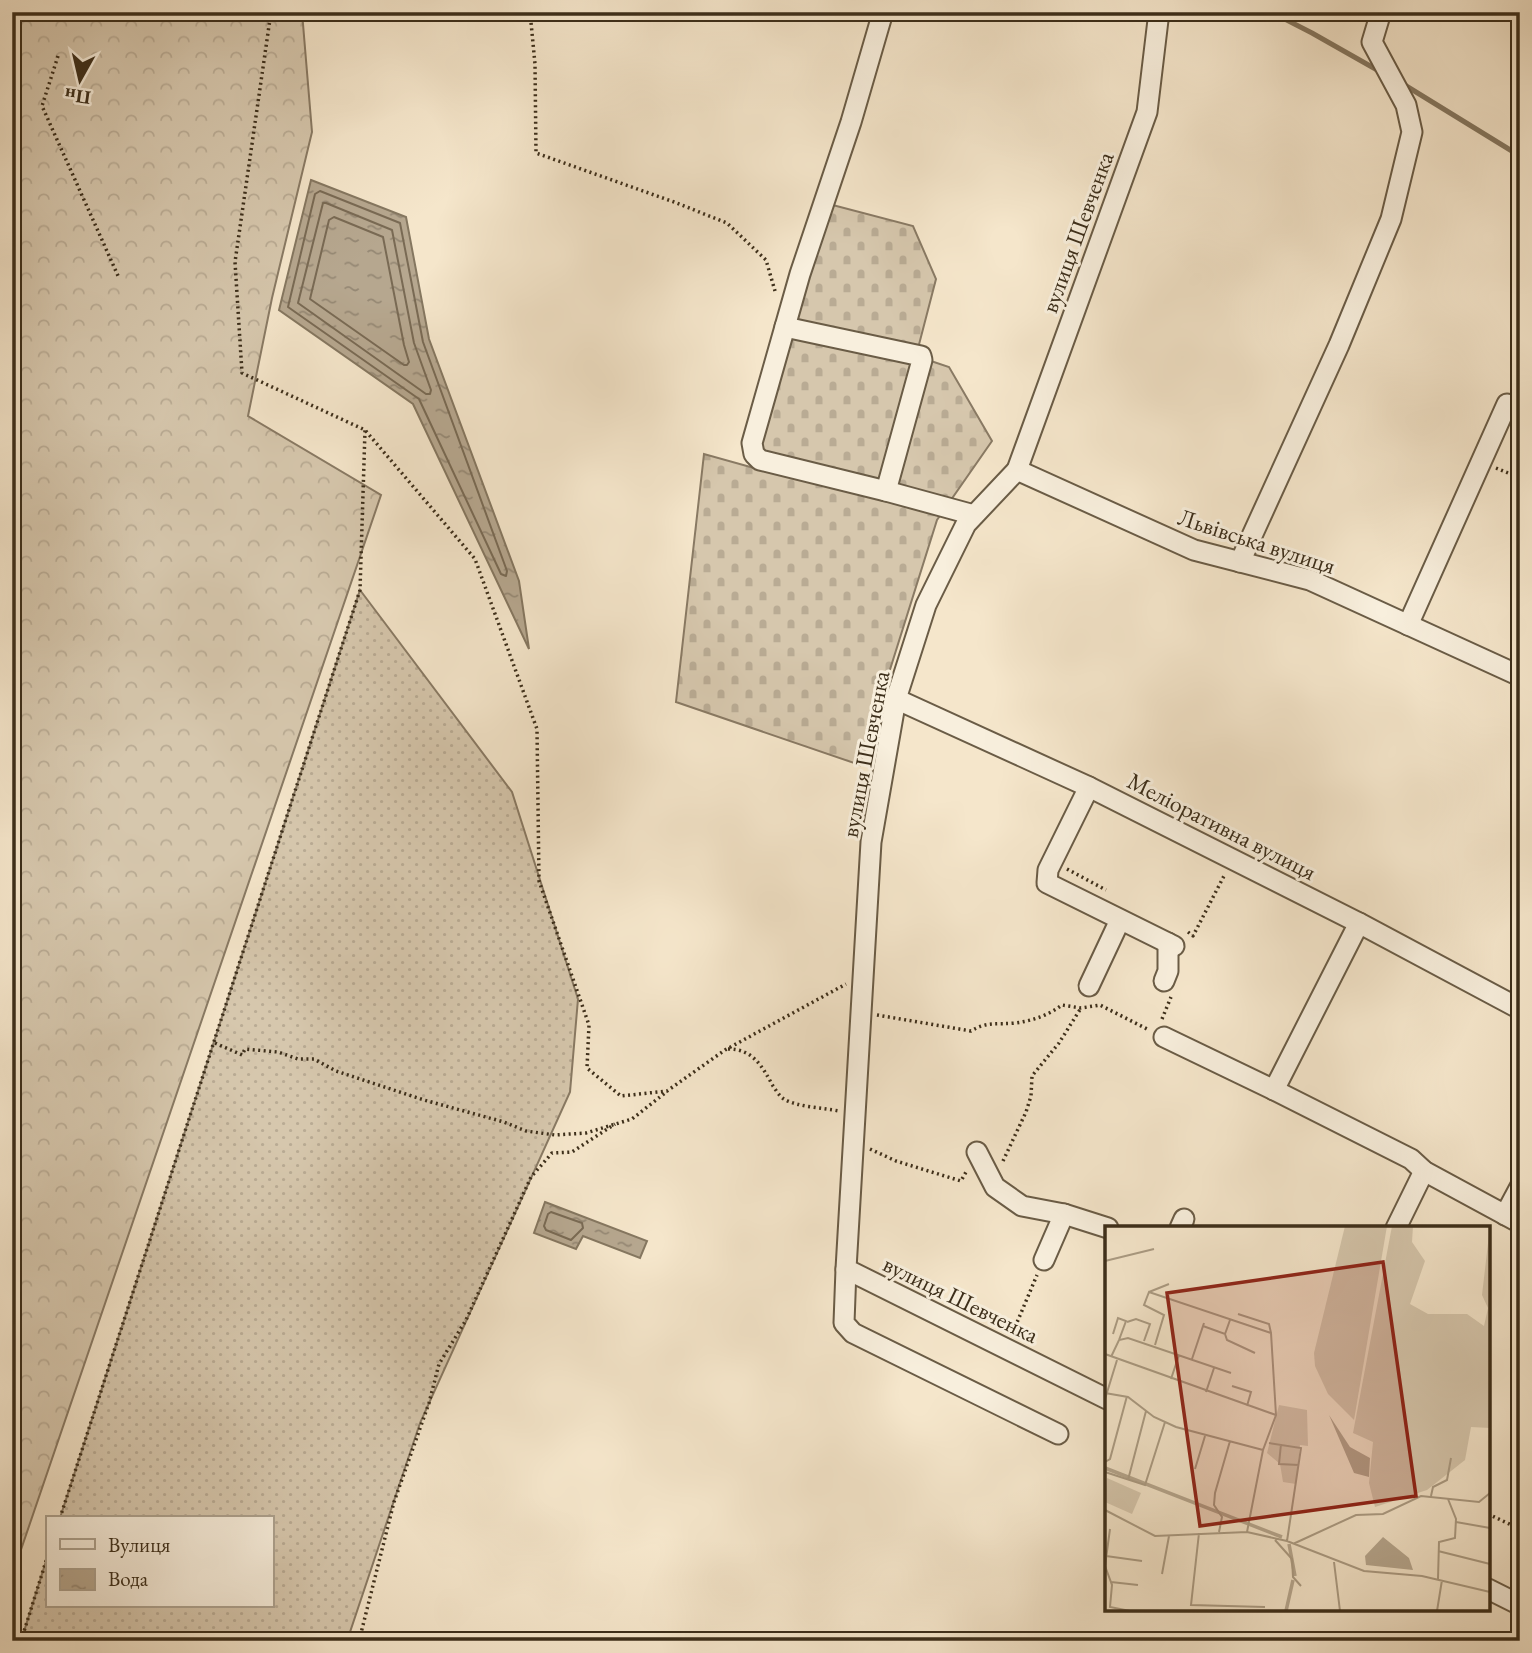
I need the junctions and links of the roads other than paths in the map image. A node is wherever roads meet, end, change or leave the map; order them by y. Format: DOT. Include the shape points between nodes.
graph roads {
  1 [pos="883,12"];
  2 [pos="1161,12"];
  3 [pos="1381,12"];
  4 [pos="785,327"];
  5 [pos="1507,404"];
  6 [pos="1017,470"];
  7 [pos="886,491"];
  8 [pos="974,515"];
  9 [pos="1240,562"];
  10 [pos="1408,625"];
  11 [pos="1520,677"];
  12 [pos="896,699"];
  13 [pos="1089,787"];
  14 [pos="1120,920"];
  15 [pos="1359,923"];
  16 [pos="1166,976"];
  17 [pos="1089,986"];
  18 [pos="1520,1009"];
  19 [pos="1164,1037"];
  20 [pos="1273,1090"];
  21 [pos="978,1152"];
  22 [pos="1424,1171"];
  23 [pos="1520,1187"];
  24 [pos="1064,1214"];
  25 [pos="1513,1219"];
  26 [pos="1397,1226"];
  27 [pos="1105,1227"];
  28 [pos="1044,1260"];
  29 [pos="846,1269"];
  30 [pos="1105,1398"];
  31 [pos="1058,1434"];
  32 [pos="1490,1590"];
  33 [pos="1520,1605"];
  1 -- 4 [label="street"];
  2 -- 6 [label="street, вулиця Шевченка" via="1147,111"];
  3 -- 9 [label="street" via="1371,42 1406,105 1412,132 1391,219"];
  4 -- 7 [label="street" via="752,443 754,454 760,460"];
  4 -- 7 [label="street" via="921,356"];
  5 -- 10 [label="street"];
  6 -- 8 [label="street, вулиця Шевченка"];
  6 -- 9 [label="street, Львівська вулиця" via="1194,550"];
  7 -- 8 [label="street"];
  8 -- 12 [label="street, вулиця Шевченка" via="926,605"];
  9 -- 10 [label="street, Львівська вулиця" via="1310,580"];
  10 -- 11 [label="street, Львівська вулиця"];
  12 -- 13 [label="street, Меліоративна вулиця"];
  12 -- 29 [label="street, вулиця Шевченка" via="871,842"];
  13 -- 14 [label="street" via="1048,870 1047,883"];
  13 -- 15 [label="street, Меліоративна вулиця"];
  14 -- 16 [label="street" via="1175,940"];
  14 -- 17 [label="street"];
  15 -- 18 [label="street, Меліоративна вулиця"];
  15 -- 20 [label="street"];
  19 -- 20 [label="street"];
  20 -- 22 [label="street" via="1410,1159"];
  21 -- 24 [label="street" via="996,1187 1022,1206"];
  22 -- 25 [label="street"];
  22 -- 26 [label="street"];
  23 -- 25 [label="street"];
  24 -- 27 [label="street"];
  24 -- 28 [label="street"];
  29 -- 30 [label="street, вулиця Шевченка"];
  29 -- 31 [label="street" via="844,1323 853,1334"];
  32 -- 33 [label="street"];
}
